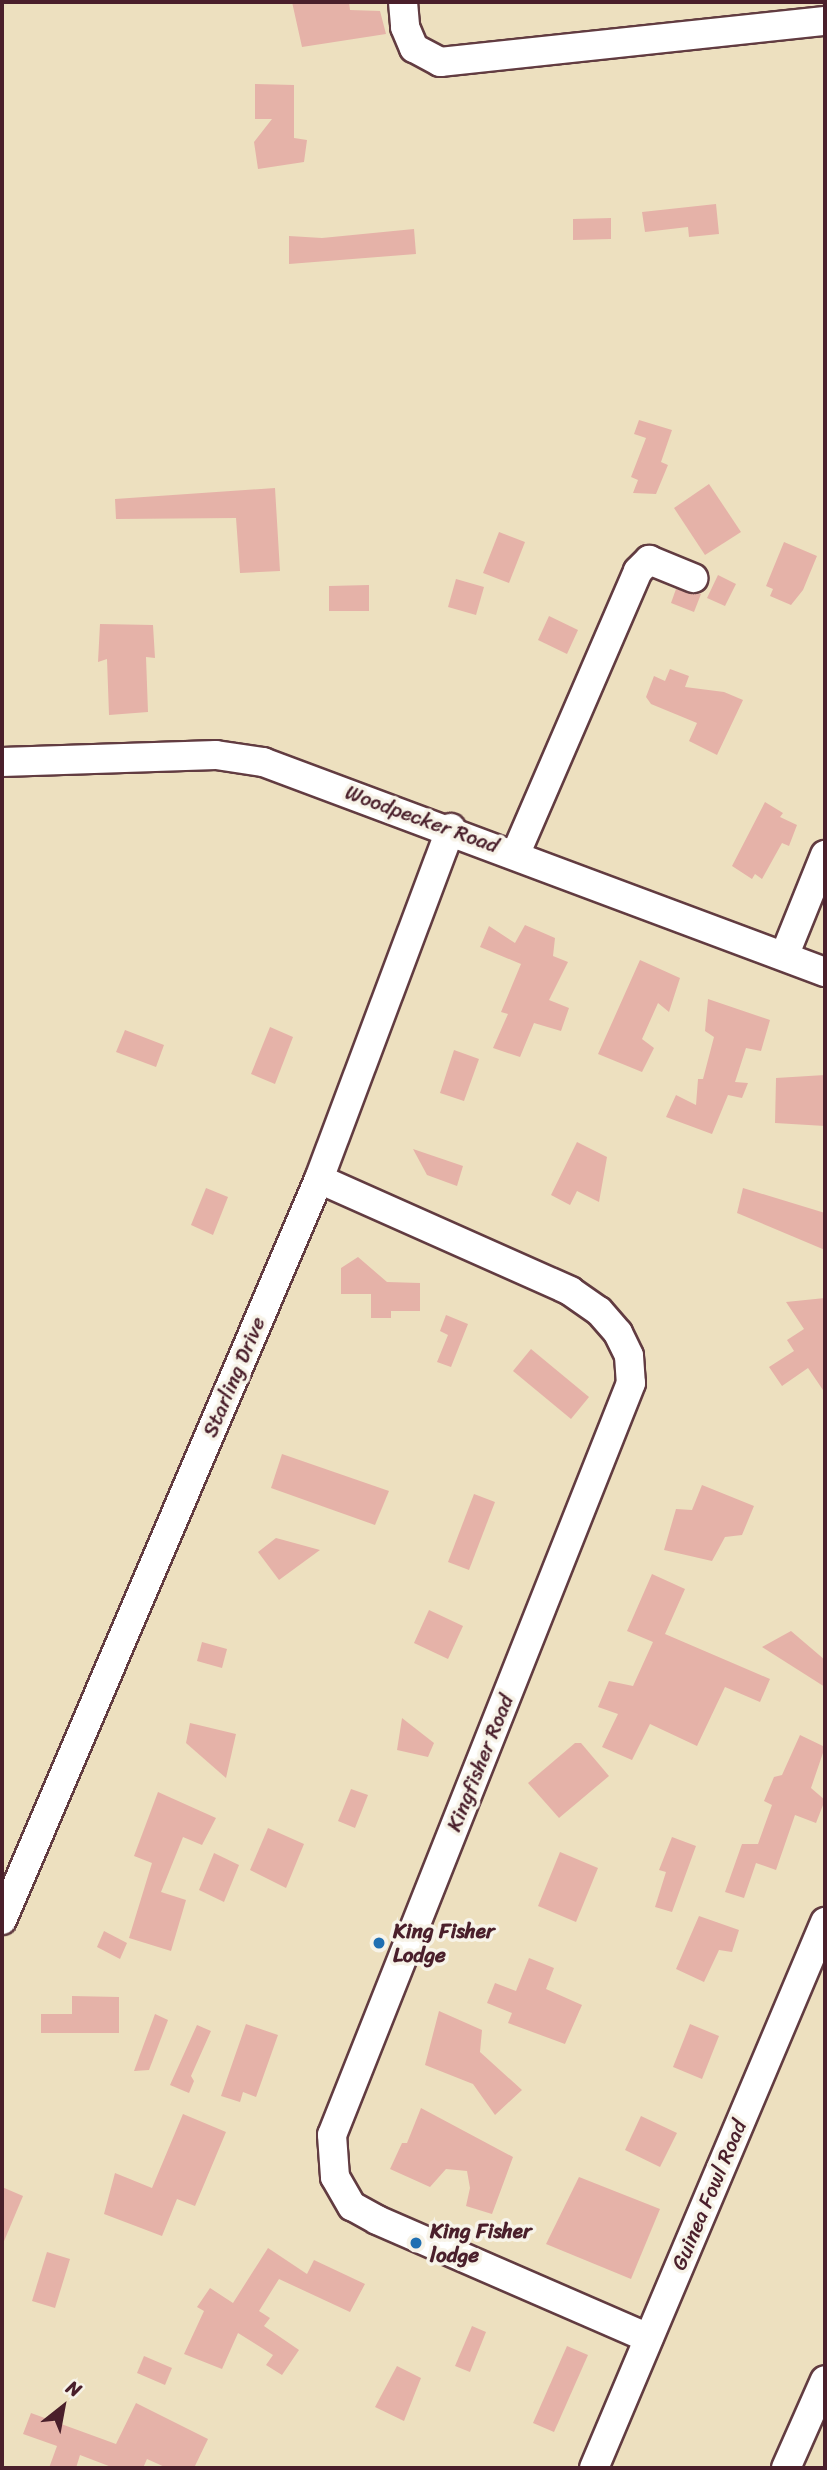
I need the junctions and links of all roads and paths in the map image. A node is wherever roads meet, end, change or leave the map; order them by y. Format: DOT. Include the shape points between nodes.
graph roads {
  1 [pos="403,2"];
  2 [pos="825,21"];
  3 [pos="694,578"];
  4 [pos="2,762"];
  5 [pos="451,828"];
  6 [pos="516,853"];
  7 [pos="825,855"];
  8 [pos="785,954"];
  9 [pos="825,972"];
  10 [pos="319,1179"];
  11 [pos="2,1920"];
  12 [pos="825,1923"];
  13 [pos="648,2338"];
  14 [pos="825,2379"];
  15 [pos="594,2468"];
  16 [pos="786,2468"];
  1 -- 2 [label="street" via="405,27 414,48 439,62"];
  3 -- 6 [label="street" via="649,559 638,571"];
  4 -- 5 [label="street, Woodpecker Road" via="234,757 264,762"];
  5 -- 6 [label="street, Woodpecker Road"];
  5 -- 10 [label="street, Starling Drive"];
  6 -- 8 [label="street, Woodpecker Road"];
  7 -- 8 [label="street"];
  8 -- 9 [label="street, Woodpecker Road"];
  10 -- 11 [label="street, Starling Drive"];
  10 -- 13 [label="street, Kingfisher Road" via="570,1291 599,1311 618,1333 629,1356 631,1383 332,2135 335,2177 352,2206 377,2220"];
  12 -- 13 [label="street, Guinea Fowl Road"];
  13 -- 15 [label="street, Guinea Fowl Road"];
  14 -- 16 [label="street"];
}
